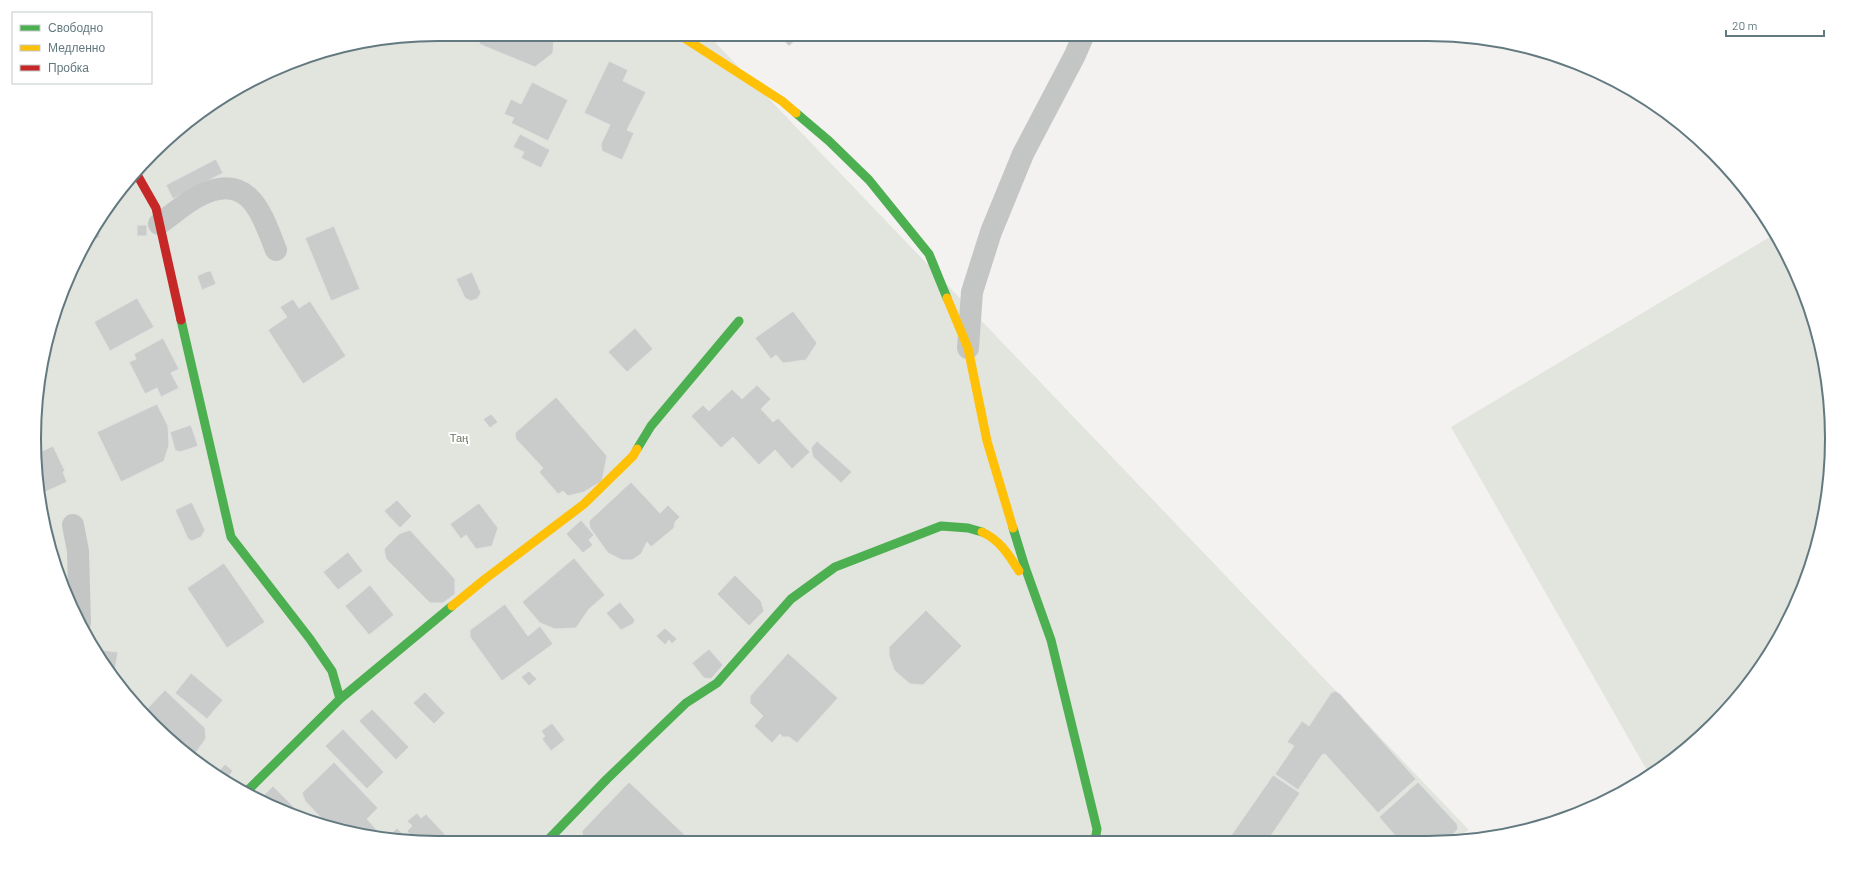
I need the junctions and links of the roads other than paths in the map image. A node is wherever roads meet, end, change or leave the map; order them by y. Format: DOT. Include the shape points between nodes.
graph roads {
  1 [pos="689,41"];
  2 [pos="1081,41"];
  3 [pos="139,178"];
  4 [pos="159,224"];
  5 [pos="276,250"];
  6 [pos="739,321"];
  7 [pos="968,348"];
  8 [pos="73,525"];
  9 [pos="1034,592"];
  10 [pos="80,609"];
  11 [pos="340,699"];
  12 [pos="250,788"];
  13 [pos="552,836"];
  14 [pos="1096,836"];
  1 -- 7 [label="street" via="782,101 869,180 929,254"];
  2 -- 7 [label="street" via="1023,154 991,232 972,292"];
  3 -- 4 [label="street" via="156,208"];
  4 -- 5 [label="street" via="199,196 220,188 232,188 243,193 255,205"];
  4 -- 11 [label="street" via="231,537 332,671"];
  6 -- 11 [label="street" via="650,426 634,456 584,504 485,579"];
  7 -- 9 [label="street" via="987,441"];
  8 -- 10 [label="street" via="78,551"];
  9 -- 13 [label="street" via="1027,588 1009,553 999,542 981,531 959,526 941,526 835,567 791,599 716,683 686,703"];
  9 -- 14 [label="street" via="1051,640 1097,829"];
  11 -- 12 [label="street"];
}
